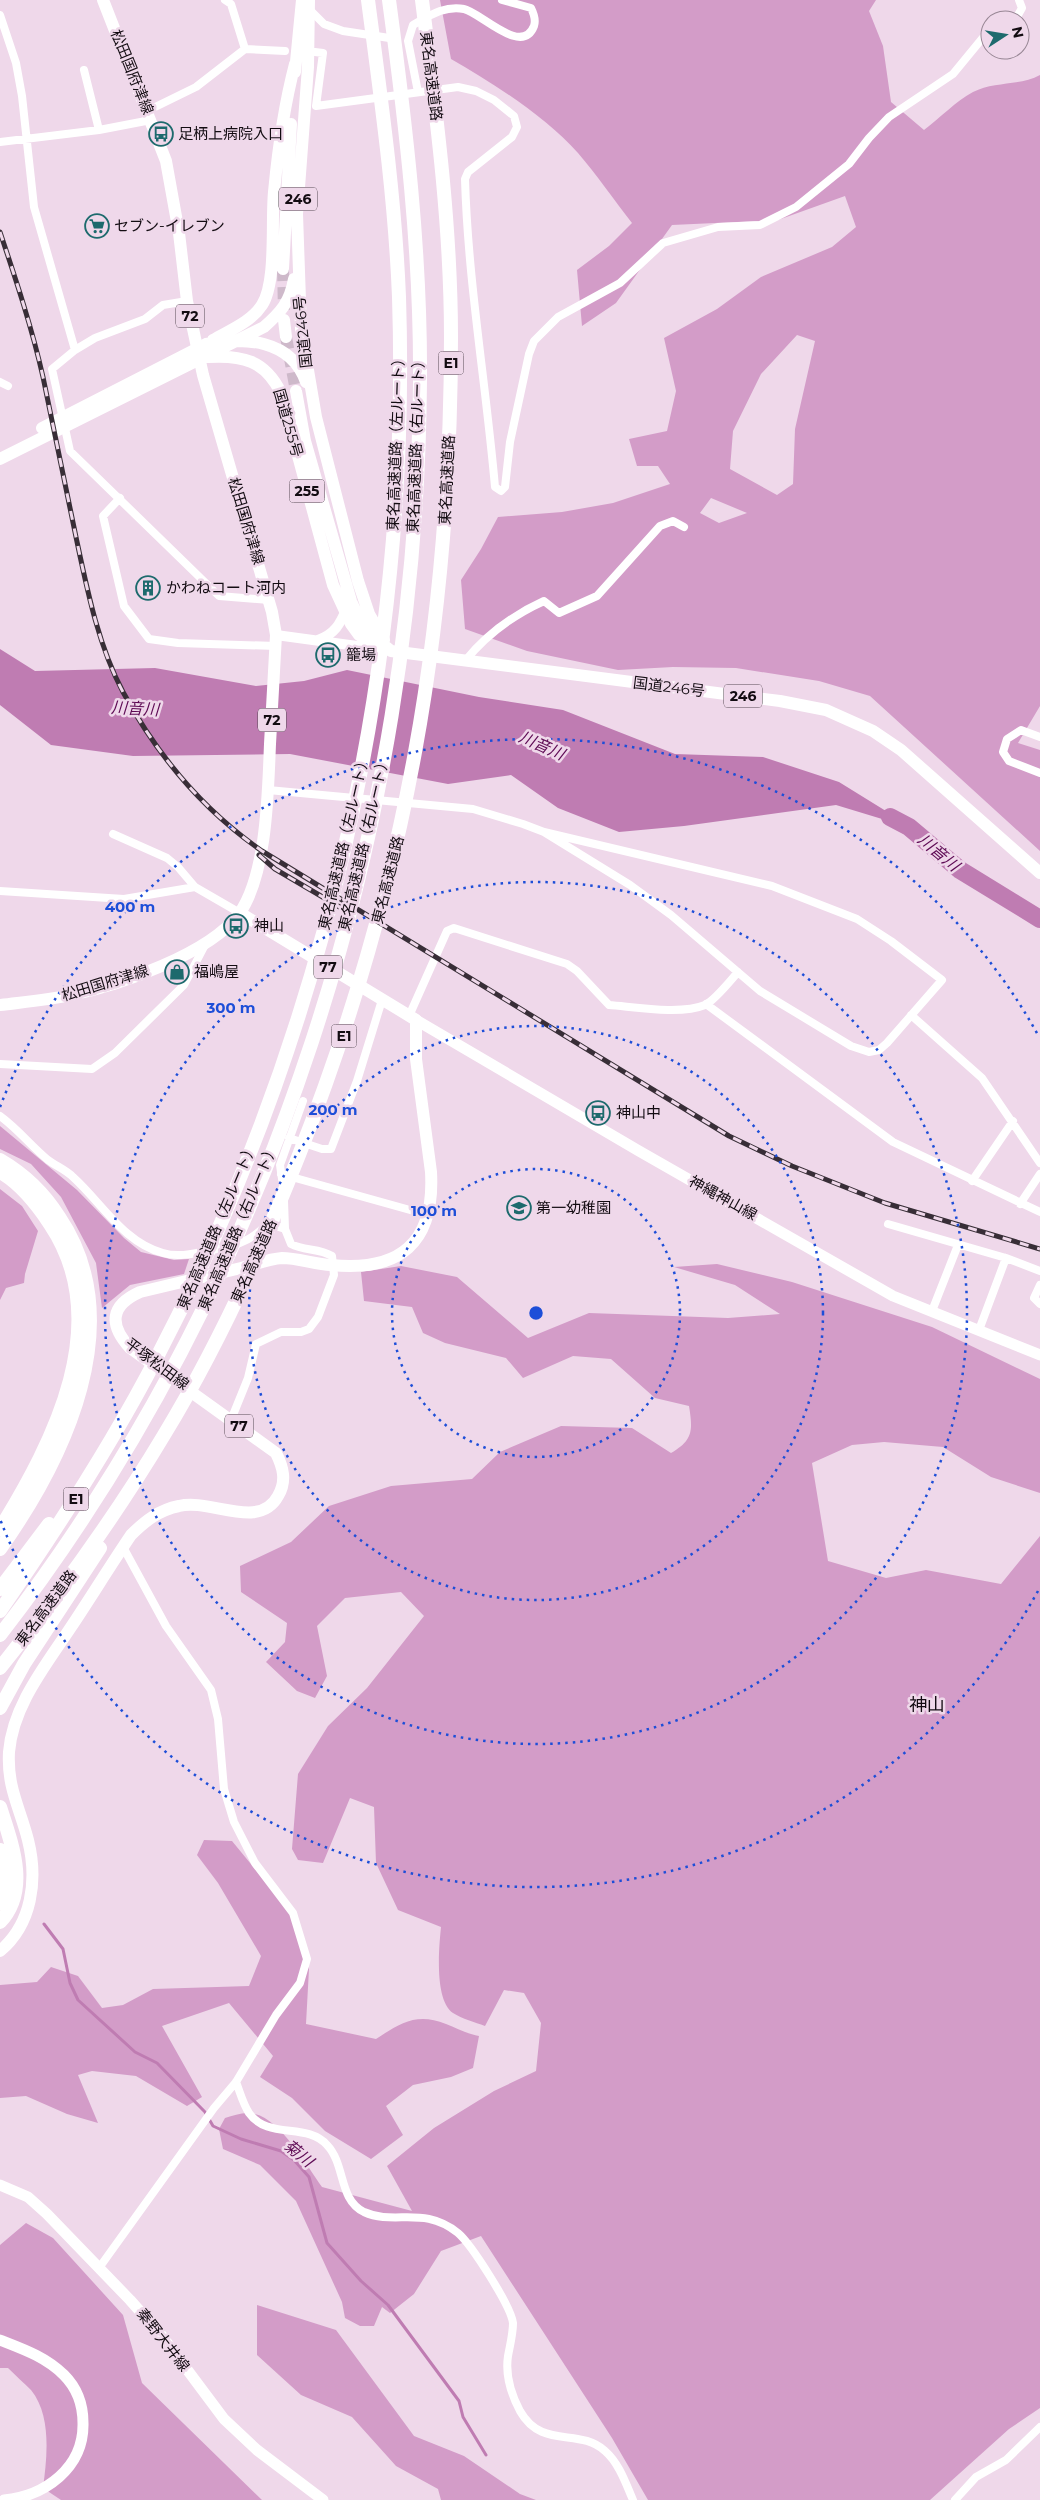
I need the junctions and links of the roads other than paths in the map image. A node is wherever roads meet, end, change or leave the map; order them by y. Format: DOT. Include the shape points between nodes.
graph roads {
  1 [pos="103,0"];
  2 [pos="302,0"];
  3 [pos="368,0"];
  4 [pos="422,0"];
  5 [pos="502,0"];
  6 [pos="231,1"];
  7 [pos="311,6"];
  8 [pos="390,6"];
  9 [pos="0,15"];
  10 [pos="408,41"];
  11 [pos="980,41"];
  12 [pos="245,50"];
  13 [pos="285,51"];
  14 [pos="315,52"];
  15 [pos="295,64"];
  16 [pos="84,70"];
  17 [pos="418,92"];
  18 [pos="311,106"];
  19 [pos="149,115"];
  20 [pos="99,130"];
  21 [pos="27,137"];
  22 [pos="0,142"];
  23 [pos="297,262"];
  24 [pos="283,269"];
  25 [pos="187,302"];
  26 [pos="284,320"];
  27 [pos="286,337"];
  28 [pos="243,339"];
  29 [pos="206,344"];
  30 [pos="75,350"];
  31 [pos="208,357"];
  32 [pos="0,382"];
  33 [pos="8,386"];
  34 [pos="296,391"];
  35 [pos="311,397"];
  36 [pos="0,450"];
  37 [pos="0,459"];
  38 [pos="120,498"];
  39 [pos="684,527"];
  40 [pos="269,600"];
  41 [pos="351,601"];
  42 [pos="345,614"];
  43 [pos="317,641"];
  44 [pos="276,646"];
  45 [pos="391,651"];
  46 [pos="465,661"];
  47 [pos="1040,737"];
  48 [pos="1040,773"];
  49 [pos="268,786"];
  50 [pos="544,832"];
  51 [pos="113,834"];
  52 [pos="1040,873"];
  53 [pos="195,887"];
  54 [pos="0,891"];
  55 [pos="240,913"];
  56 [pos="205,945"];
  57 [pos="738,972"];
  58 [pos="382,1000"];
  59 [pos="706,1004"];
  60 [pos="0,1005"];
  61 [pos="911,1015"];
  62 [pos="413,1018"];
  63 [pos="0,1064"];
  64 [pos="303,1101"];
  65 [pos="0,1116"];
  66 [pos="1012,1121"];
  67 [pos="289,1138"];
  68 [pos="0,1160"];
  69 [pos="1040,1164"];
  70 [pos="0,1172"];
  71 [pos="281,1174"];
  72 [pos="1040,1174"];
  73 [pos="972,1181"];
  74 [pos="1020,1204"];
  75 [pos="1040,1212"];
  76 [pos="428,1215"];
  77 [pos="888,1224"];
  78 [pos="285,1229"];
  79 [pos="958,1245"];
  80 [pos="1006,1258"];
  81 [pos="333,1266"];
  82 [pos="1040,1271"];
  83 [pos="1040,1285"];
  84 [pos="1040,1304"];
  85 [pos="932,1311"];
  86 [pos="979,1330"];
  87 [pos="1040,1355"];
  88 [pos="231,1420"];
  89 [pos="117,1429"];
  90 [pos="140,1473"];
  91 [pos="0,1529"];
  92 [pos="123,1547"];
  93 [pos="0,1549"];
  94 [pos="0,1589"];
  95 [pos="0,1611"];
  96 [pos="0,1636"];
  97 [pos="0,1668"];
  98 [pos="0,1708"];
  99 [pos="0,1807"];
  100 [pos="0,1850"];
  101 [pos="0,1903"];
  102 [pos="0,1922"];
  103 [pos="0,1951"];
  104 [pos="236,2082"];
  105 [pos="0,2184"];
  106 [pos="99,2268"];
  107 [pos="0,2340"];
  108 [pos="1040,2427"];
  109 [pos="4,2500"];
  110 [pos="323,2500"];
  111 [pos="633,2500"];
  112 [pos="955,2500"];
  1 -- 19 [label="main road, 松田国府津線 / 72"];
  2 -- 15 [label="main road, 246"];
  3 -- 89 [label="highway, 東名高速道路（左ルート） / E1" via="385,120 396,236 400,365 390,567 373,706 324,931 297,1022 234,1192 181,1310"];
  4 -- 90 [label="highway, 東名高速道路 / E1" via="444,180 451,333 448,492 437,610 414,764 396,852 371,947 316,1112 257,1259 227,1321 166,1433"];
  5 -- 10 [label="street" via="531,8 536,22 533,30 518,37 506,34 464,9 438,10 413,24"];
  6 -- 12 [label="street"];
  7 -- 10 [label="street" via="324,24 343,31"];
  7 -- 18 [label="main road, 国道246号 / 246"];
  8 -- 96 [label="highway, 東名高速道路（右ルート） / E1" via="406,125 417,272 420,378 409,582 390,720 368,835 316,1028 258,1187 228,1256 162,1389 84,1520"];
  9 -- 21 [label="street" via="16,63"];
  10 -- 17 [label="street"];
  11 -- 17 [label="street" via="953,74 889,117 849,164 796,207 760,225 718,228 663,243 620,283 558,317 534,341 509,450 505,487 501,491 495,487 474,299 465,179 468,172 512,137 516,122 504,107 476,91 458,86"];
  12 -- 13 [label="street"];
  12 -- 19 [label="street" via="196,87"];
  14 -- 18 [label="street" via="323,53"];
  15 -- 24 [label="main road, 246"];
  15 -- 29 [label="main road, 255" via="287,93 274,192 271,276 267,294 263,304 246,322"];
  16 -- 20 [label="street"];
  17 -- 18 [label="street"];
  18 -- 23 [label="main road, 国道246号 / 246" via="296,214"];
  19 -- 20 [label="street"];
  19 -- 25 [label="main road, 松田国府津線 / 72" via="170,178"];
  20 -- 21 [label="street"];
  21 -- 22 [label="street"];
  21 -- 30 [label="street" via="34,207"];
  23 -- 28 [label="main road, 255" via="292,290 283,310 264,327"];
  23 -- 35 [label="main road, 国道246号 / 246"];
  25 -- 30 [label="street" via="163,305 145,319 112,330"];
  25 -- 40 [label="main road, 松田国府津線 / 72" via="210,401"];
  26 -- 27 [label="main road, 国道246号"];
  28 -- 29 [label="main road, 国道255号 / 255"];
  28 -- 31 [label="main road, 255"];
  28 -- 35 [label="main road, 国道255号 / 255" via="271,346 295,363 304,376"];
  29 -- 36 [label="main road, 国道255号 / 255"];
  30 -- 38 [label="street" via="52,368 70,452"];
  31 -- 37 [label="main road, 国道255号 / 255"];
  31 -- 42 [label="main road, 国道255号 / 255" via="247,360 269,373 275,381 333,585"];
  32 -- 33 [label="street"];
  34 -- 41 [label="main road" via="305,441"];
  35 -- 45 [label="main road, 国道246号 / 246" via="358,581 377,631"];
  38 -- 40 [label="street" via="219,596"];
  38 -- 44 [label="street" via="103,516 124,606 149,639"];
  39 -- 46 [label="street" via="673,521 660,526 597,596 560,613 544,600 482,641"];
  40 -- 44 [label="main road, 松田国府津線 / 72"];
  41 -- 42 [label="street"];
  41 -- 45 [label="main road" via="369,633"];
  42 -- 43 [label="street" via="337,629"];
  42 -- 45 [label="main road, 国道255号 / 255" via="366,642"];
  43 -- 44 [label="street"];
  43 -- 45 [label="street"];
  44 -- 49 [label="main road, 松田国府津線 / 72"];
  45 -- 46 [label="main road, 国道246号 / 246"];
  46 -- 52 [label="main road, 国道246号 / 246" via="780,701 826,710 874,731 900,750"];
  47 -- 48 [label="street" via="1021,730 1007,739 1003,752 1009,761"];
  49 -- 50 [label="street" via="473,809"];
  49 -- 55 [label="main road, 松田国府津線 / 72" via="262,851"];
  50 -- 57 [label="street" via="644,895"];
  50 -- 61 [label="street" via="772,886 857,919 942,980"];
  51 -- 53 [label="street" via="167,858"];
  53 -- 54 [label="street" via="124,899"];
  53 -- 55 [label="street"];
  55 -- 56 [label="main road, 松田国府津線 / 72" via="222,933"];
  55 -- 58 [label="main road, 77"];
  56 -- 60 [label="main road, 松田国府津線 / 72" via="144,973 100,987 71,995"];
  56 -- 63 [label="street" via="184,984 99,1065 78,1070"];
  57 -- 59 [label="street"];
  57 -- 61 [label="street" via="760,991 851,1046 869,1052 879,1050"];
  58 -- 62 [label="main road, 77"];
  58 -- 67 [label="street" via="357,1081 331,1149"];
  59 -- 62 [label="street" via="660,1009 609,1005 567,964 454,928 447,931"];
  59 -- 73 [label="street" via="893,1142"];
  61 -- 66 [label="street" via="982,1078"];
  62 -- 76 [label="main road, 平塚松田線 / 77" via="431,1172"];
  62 -- 85 [label="main road, 神縄神山線" via="893,1296"];
  64 -- 67 [label="street"];
  65 -- 78 [label="street" via="17,1128 48,1160 73,1177 130,1235 163,1254 182,1255 241,1244 263,1228 276,1226"];
  66 -- 69 [label="street"];
  66 -- 73 [label="street"];
  67 -- 71 [label="street" via="280,1165"];
  68 -- 93 [label="highway" via="32,1183 67,1227 85,1270 92,1314 88,1358 65,1430 28,1505"];
  70 -- 91 [label="highway" via="24,1192 56,1232 73,1274 80,1316 76,1356 54,1426 38,1463"];
  71 -- 76 [label="street"];
  71 -- 78 [label="street"];
  72 -- 74 [label="street"];
  73 -- 74 [label="street"];
  74 -- 75 [label="street"];
  76 -- 81 [label="main road, 平塚松田線 / 77" via="417,1239 408,1250 394,1258"];
  77 -- 79 [label="street"];
  78 -- 81 [label="street" via="291,1244 299,1249 324,1251 332,1256"];
  79 -- 80 [label="street"];
  79 -- 85 [label="street"];
  80 -- 82 [label="street"];
  80 -- 86 [label="street"];
  81 -- 88 [label="street" via="334,1275 318,1317 309,1328 301,1332 280,1332 256,1344 248,1378"];
  81 -- 88 [label="main road, 平塚松田線 / 77" via="282,1258 140,1292 125,1299 117,1310 119,1336 130,1348"];
  83 -- 84 [label="street" via="1034,1298"];
  85 -- 86 [label="main road, 神縄神山線"];
  86 -- 87 [label="main road, 神縄神山線"];
  88 -- 92 [label="main road, 平塚松田線 / 77" via="276,1453 283,1467 283,1479 275,1502 256,1514 204,1504 180,1505 145,1521"];
  89 -- 94 [label="highway"];
  89 -- 95 [label="highway, 東名高速道路（左ルート） / E1" via="70,1508"];
  90 -- 97 [label="highway, 東名高速道路 / E1" via="67,1581"];
  90 -- 98 [label="highway" via="98,1553 24,1664"];
  92 -- 103 [label="main road, 平塚松田線 / 77" via="28,1692 15,1722 9,1751 10,1778 15,1805 28,1839 33,1866 32,1890 27,1916 12,1940"];
  92 -- 104 [label="street" via="166,1626 210,1690 218,1718 224,1789 234,1822 256,1862 293,1913 306,1950 306,1967 300,1983"];
  99 -- 102 [label="highway" via="17,1871 14,1896"];
  100 -- 101 [label="highway" via="6,1873"];
  104 -- 106 [label="street"];
  104 -- 111 [label="street" via="248,2112 256,2121 274,2129 316,2136 328,2145 339,2164 353,2206 366,2213 434,2220 458,2234 510,2311 512,2330 507,2371 514,2397 525,2419 551,2436 591,2443 604,2450 617,2467"];
  105 -- 106 [label="main road, 秦野大井線" via="41,2208"];
  106 -- 110 [label="main road, 秦野大井線" via="162,2336 224,2419 264,2455"];
  107 -- 109 [label="main road" via="34,2354 64,2375 77,2392 83,2413 83,2438 74,2460 59,2478 40,2491"];
  108 -- 112 [label="street" via="1006,2460 976,2477"];
}
